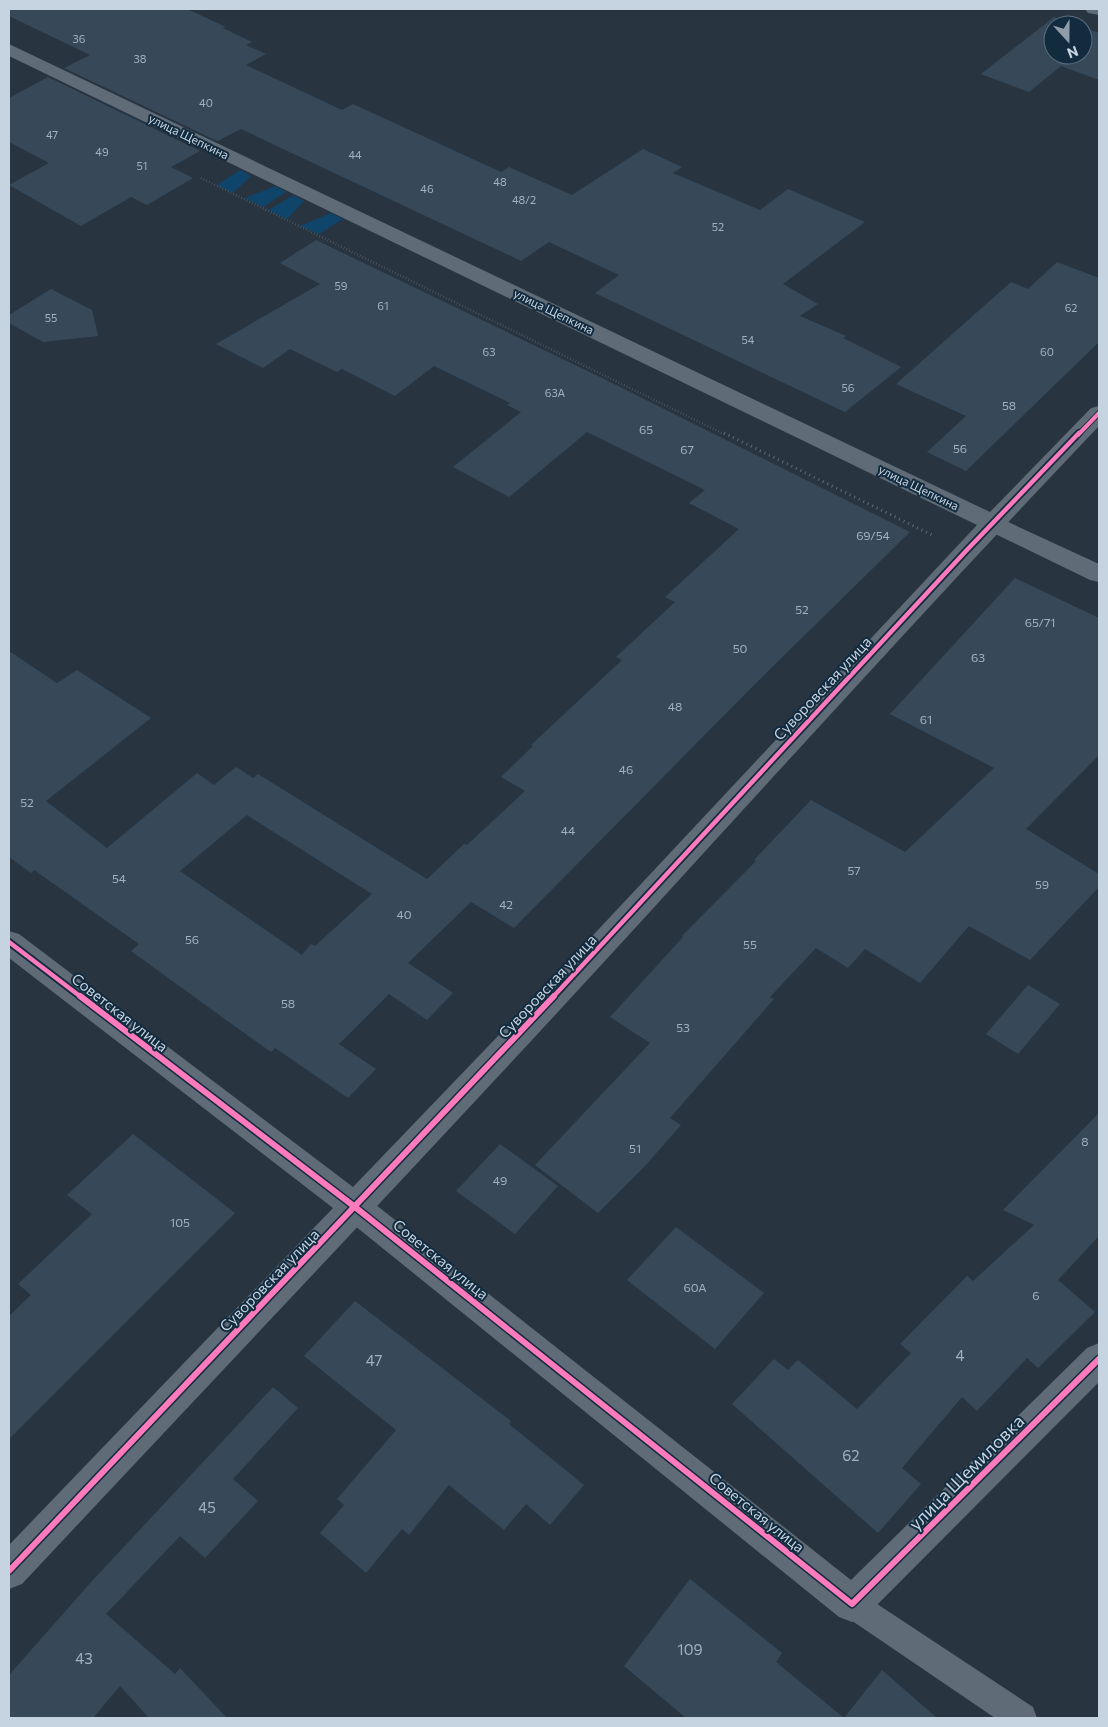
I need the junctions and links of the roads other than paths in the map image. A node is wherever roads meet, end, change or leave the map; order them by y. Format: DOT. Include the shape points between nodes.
graph roads {
  1 [pos="1094,9"];
  2 [pos="1099,10"];
  3 [pos="9,49"];
  4 [pos="1099,413"];
  5 [pos="993,522"];
  6 [pos="1099,574"];
  7 [pos="9,942"];
  8 [pos="356,1207"];
  9 [pos="1099,1359"];
  10 [pos="9,1571"];
  11 [pos="852,1604"];
  12 [pos="1022,1718"];
  1 -- 2 [label="street"];
  3 -- 5 [label="street, улица Щепкина"];
  4 -- 5 [label="street, Суворовская улица"];
  5 -- 6 [label="street, улица Щепкина"];
  5 -- 8 [label="street, Суворовская улица"];
  7 -- 8 [label="street, Советская улица"];
  8 -- 10 [label="street, Суворовская улица"];
  8 -- 11 [label="street, Советская улица"];
  9 -- 11 [label="street, улица Щемиловка"];
  11 -- 12 [label="lane"];
}
